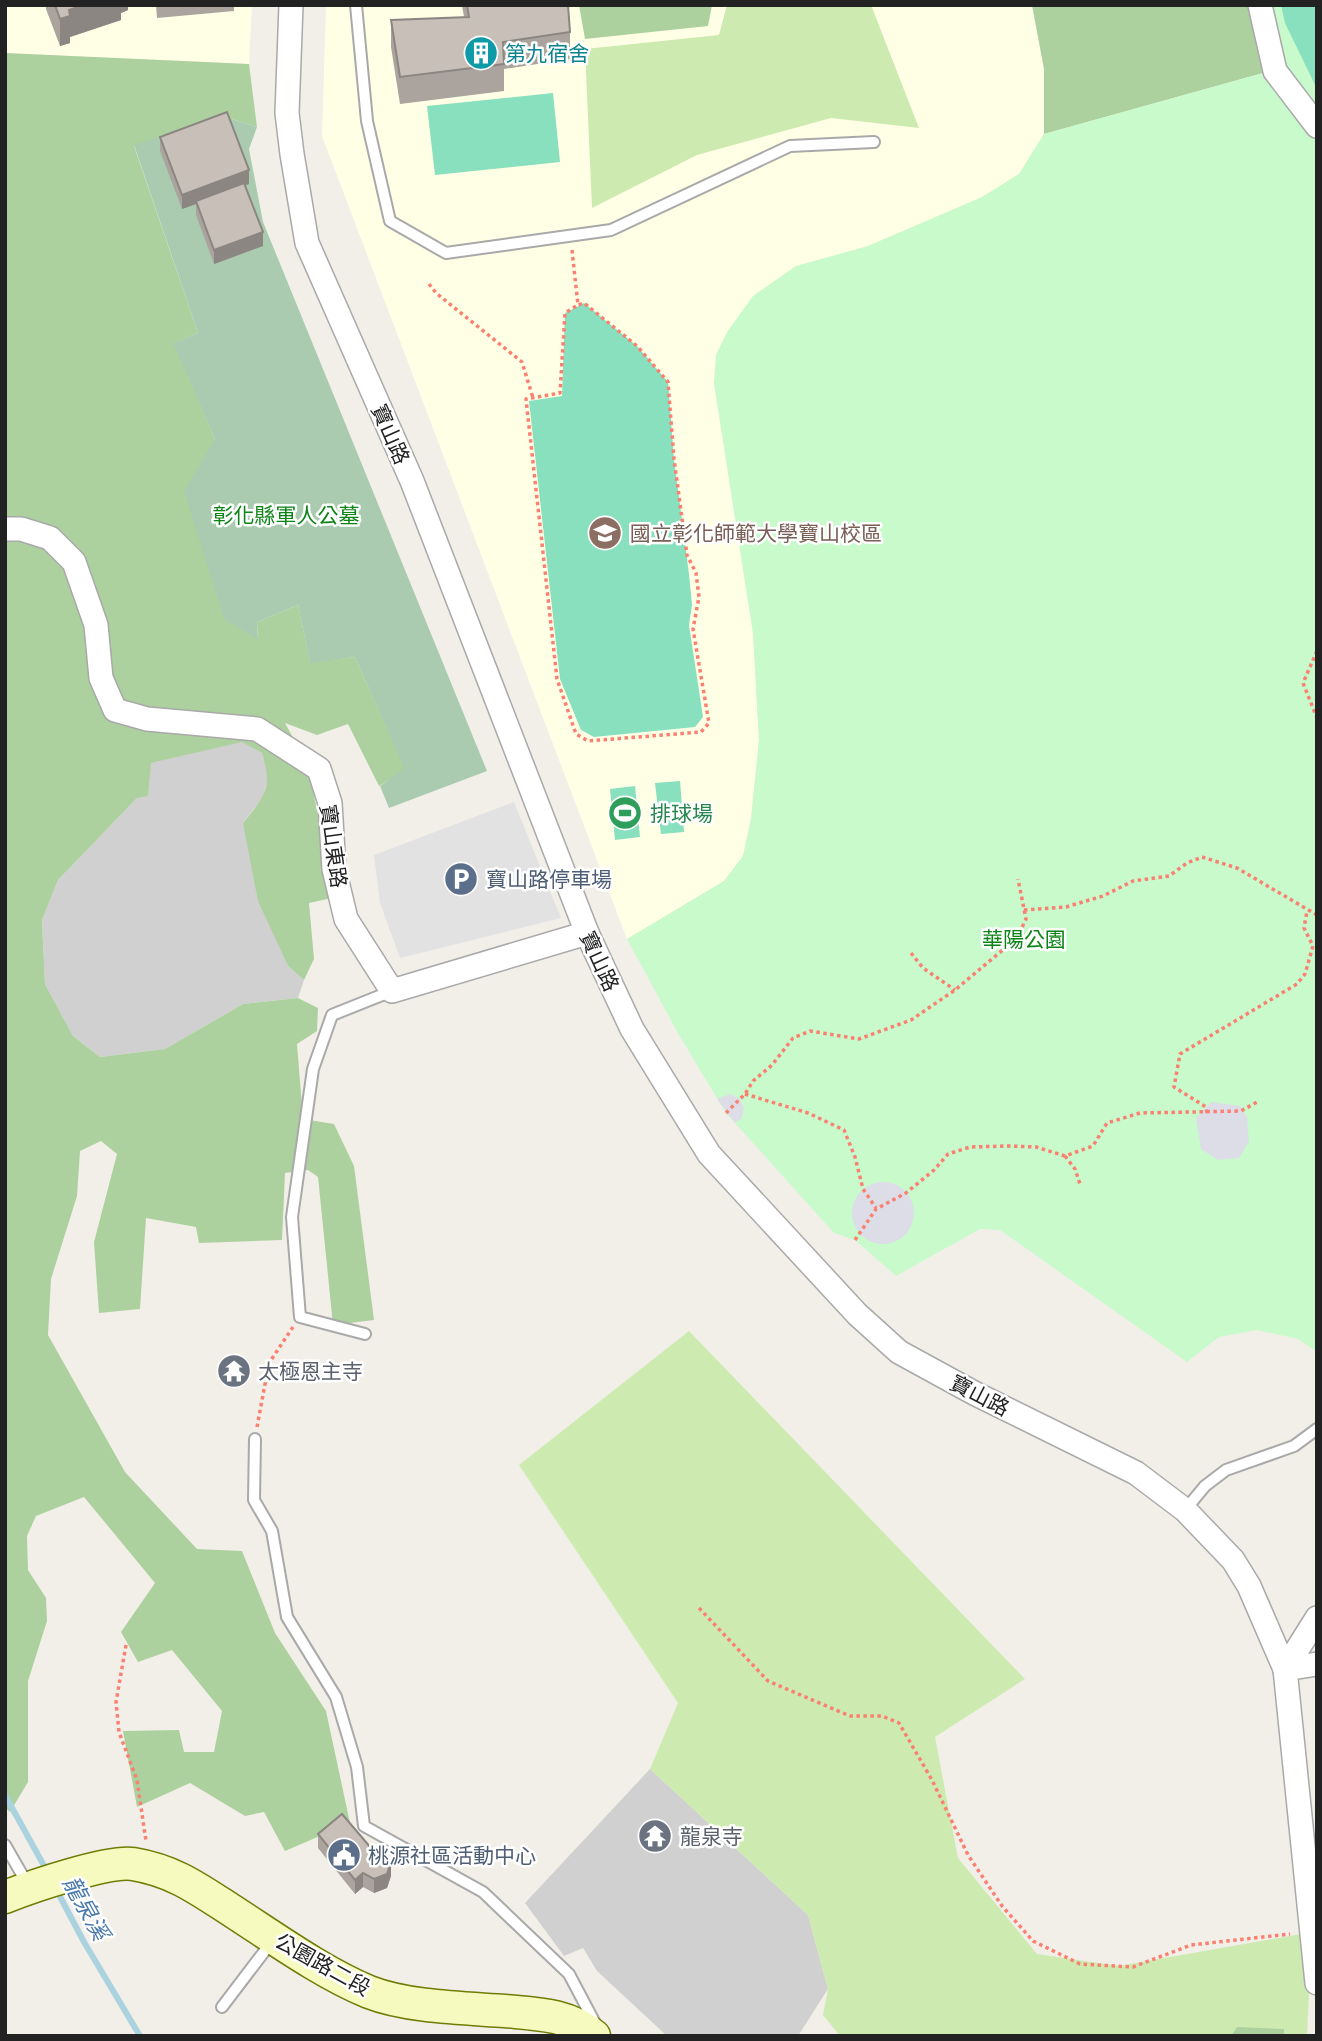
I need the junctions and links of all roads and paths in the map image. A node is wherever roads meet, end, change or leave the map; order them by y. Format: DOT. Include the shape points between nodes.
graph roads {
  1 [pos="291,5"];
  2 [pos="356,5"];
  3 [pos="1260,5"];
  4 [pos="1317,125"];
  5 [pos="874,142"];
  6 [pos="572,250"];
  7 [pos="429,284"];
  8 [pos="578,305"];
  9 [pos="533,398"];
  10 [pos="5,529"];
  11 [pos="1317,651"];
  12 [pos="1317,718"];
  13 [pos="1018,879"];
  14 [pos="1024,910"];
  15 [pos="1307,911"];
  16 [pos="1317,915"];
  17 [pos="587,933"];
  18 [pos="911,953"];
  19 [pos="955,990"];
  20 [pos="392,991"];
  21 [pos="745,1094"];
  22 [pos="1257,1102"];
  23 [pos="726,1113"];
  24 [pos="1208,1113"];
  25 [pos="1065,1156"];
  26 [pos="1080,1184"];
  27 [pos="876,1209"];
  28 [pos="855,1240"];
  29 [pos="300,1317"];
  30 [pos="365,1334"];
  31 [pos="1317,1429"];
  32 [pos="255,1439"];
  33 [pos="1185,1510"];
  34 [pos="699,1608"];
  35 [pos="1317,1618"];
  36 [pos="126,1645"];
  37 [pos="1317,1664"];
  38 [pos="1285,1669"];
  39 [pos="5,1845"];
  40 [pos="150,1868"];
  41 [pos="35,1887"];
  42 [pos="1312,1932"];
  43 [pos="274,1938"];
  44 [pos="1317,1983"];
  45 [pos="222,2007"];
  46 [pos="594,2036"];
  47 [pos="602,2036"];
  1 -- 17 [label="street, 寶山路" via="288,113 307,243 412,481"];
  2 -- 5 [label="lane" via="367,121 390,220 446,253 611,230 790,146"];
  3 -- 4 [label="street" via="1275,71"];
  6 -- 8 [label="path"];
  7 -- 9 [label="path" via="522,362"];
  8 -- 9 [label="path" via="565,313 560,393"];
  8 -- 9 [label="path" via="584,303 637,346 668,382 687,555 696,573 699,597 694,629 709,723 701,732 588,741 576,734 557,679 526,399"];
  10 -- 20 [label="street, 寶山東路" via="50,538 74,562 96,625 100,678 115,710 147,719 257,729 319,769 330,803 334,869 346,919"];
  11 -- 12 [label="path" via="1303,683"];
  13 -- 14 [label="path"];
  14 -- 15 [label="path" via="1103,896 1133,881 1169,876 1202,857 1237,868"];
  14 -- 19 [label="path" via="1026,919 1017,938"];
  15 -- 16 [label="path"];
  15 -- 24 [label="path" via="1304,928 1313,946 1297,984 1180,1054 1174,1087 1206,1107"];
  17 -- 20 [label="street"];
  17 -- 33 [label="street, 寶山路" via="632,1029 709,1154 857,1314 899,1352 1136,1473"];
  18 -- 19 [label="path" via="923,968"];
  19 -- 21 [label="path" via="911,1020 859,1039 810,1031 793,1038"];
  20 -- 29 [label="lane" via="332,1015 313,1069 292,1217"];
  21 -- 23 [label="path"];
  21 -- 27 [label="path" via="808,1113 844,1130 863,1189"];
  22 -- 24 [label="path" via="1241,1111"];
  24 -- 25 [label="path" via="1140,1113 1107,1123 1093,1146"];
  25 -- 26 [label="path"];
  25 -- 27 [label="path" via="1036,1147 970,1147 948,1154 906,1193"];
  27 -- 28 [label="path"];
  29 -- 30 [label="lane"];
  29 -- 32 [label="path" via="269,1363"];
  31 -- 33 [label="lane" via="1294,1446 1226,1471 1205,1486"];
  32 -- 47 [label="lane" via="254,1500 272,1531 287,1617 336,1697 358,1767 364,1826 483,1892 569,1974"];
  33 -- 38 [label="street, 寶山路" via="1233,1560"];
  34 -- 42 [label="path" via="768,1681 850,1716 882,1716 899,1723 968,1855 1002,1906 1033,1941 1080,1964 1133,1967 1191,1945"];
  35 -- 38 [label="street"];
  36 -- 40 [label="path" via="116,1702 119,1732 137,1780"];
  37 -- 38 [label="street"];
  38 -- 42 [label="street, 寶山路"];
  39 -- 41 [label="lane"];
  40 -- 41 [label="main road, 公園路二段" via="111,1865"];
  40 -- 43 [label="main road, 公園路二段" via="183,1878"];
  42 -- 44 [label="street, 寶山路"];
  43 -- 45 [label="lane"];
  43 -- 46 [label="main road, 公園路二段" via="370,1993 427,2005 549,2015 580,2024"];
}
